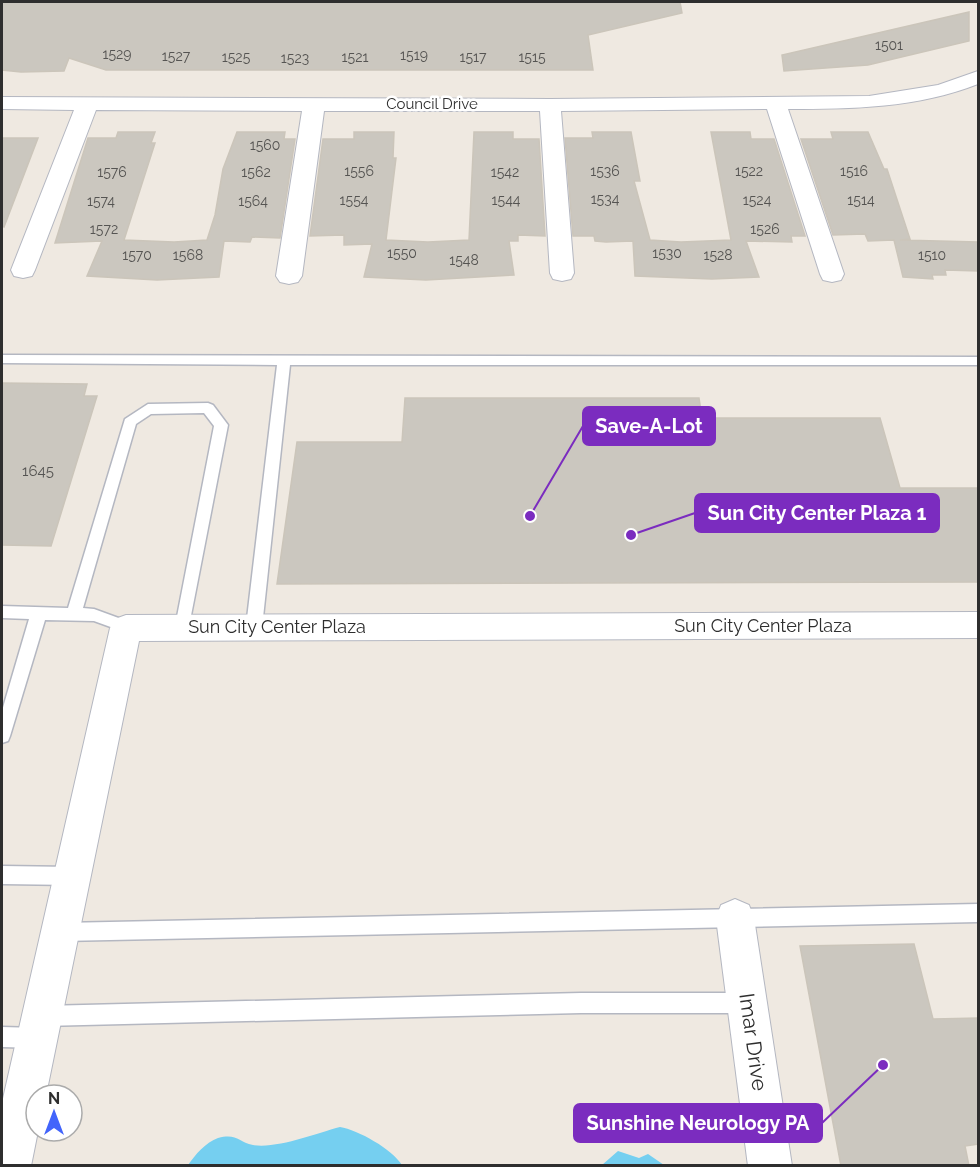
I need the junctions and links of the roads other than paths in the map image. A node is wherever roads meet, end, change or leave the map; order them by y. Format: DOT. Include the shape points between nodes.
graph roads {
  1 [pos="978,77"];
  2 [pos="2,103"];
  3 [pos="87,104"];
  4 [pos="314,104"];
  5 [pos="776,104"];
  6 [pos="550,105"];
  7 [pos="23,270"];
  8 [pos="562,273"];
  9 [pos="832,274"];
  10 [pos="289,276"];
  11 [pos="2,359"];
  12 [pos="284,361"];
  13 [pos="978,361"];
  14 [pos="2,612"];
  15 [pos="39,613"];
  16 [pos="74,614"];
  17 [pos="978,625"];
  18 [pos="183,627"];
  19 [pos="254,627"];
  20 [pos="130,628"];
  21 [pos="2,736"];
  22 [pos="2,875"];
  23 [pos="73,876"];
  24 [pos="978,913"];
  25 [pos="735,918"];
  26 [pos="61,932"];
  27 [pos="748,1003"];
  28 [pos="40,1027"];
  29 [pos="2,1037"];
  30 [pos="9,1166"];
  31 [pos="770,1166"];
  1 -- 5 [label="street, Council Drive" via="942,91 869,102"];
  2 -- 3 [label="street, Council Drive"];
  3 -- 4 [label="street, Council Drive"];
  3 -- 7 [label="street"];
  4 -- 6 [label="street, Council Drive"];
  4 -- 10 [label="street"];
  5 -- 6 [label="street, Council Drive"];
  5 -- 9 [label="street"];
  6 -- 8 [label="street"];
  11 -- 12 [label="lane"];
  12 -- 13 [label="lane"];
  12 -- 19 [label="lane"];
  14 -- 15 [label="lane"];
  15 -- 16 [label="lane"];
  15 -- 21 [label="lane"];
  16 -- 18 [label="lane" via="130,422 148,409 208,408 221,425"];
  16 -- 20 [label="lane" via="94,615"];
  17 -- 19 [label="street, Sun City Center Plaza"];
  18 -- 19 [label="street, Sun City Center Plaza"];
  18 -- 20 [label="street, Sun City Center Plaza"];
  20 -- 23 [label="street" via="126,628"];
  22 -- 23 [label="lane"];
  23 -- 26 [label="street"];
  24 -- 25 [label="lane"];
  25 -- 26 [label="lane"];
  25 -- 27 [label="street, Imar Drive"];
  26 -- 28 [label="street"];
  27 -- 28 [label="lane" via="569,1003"];
  27 -- 31 [label="street, Imar Drive"];
  28 -- 29 [label="lane"];
  28 -- 30 [label="street"];
}
